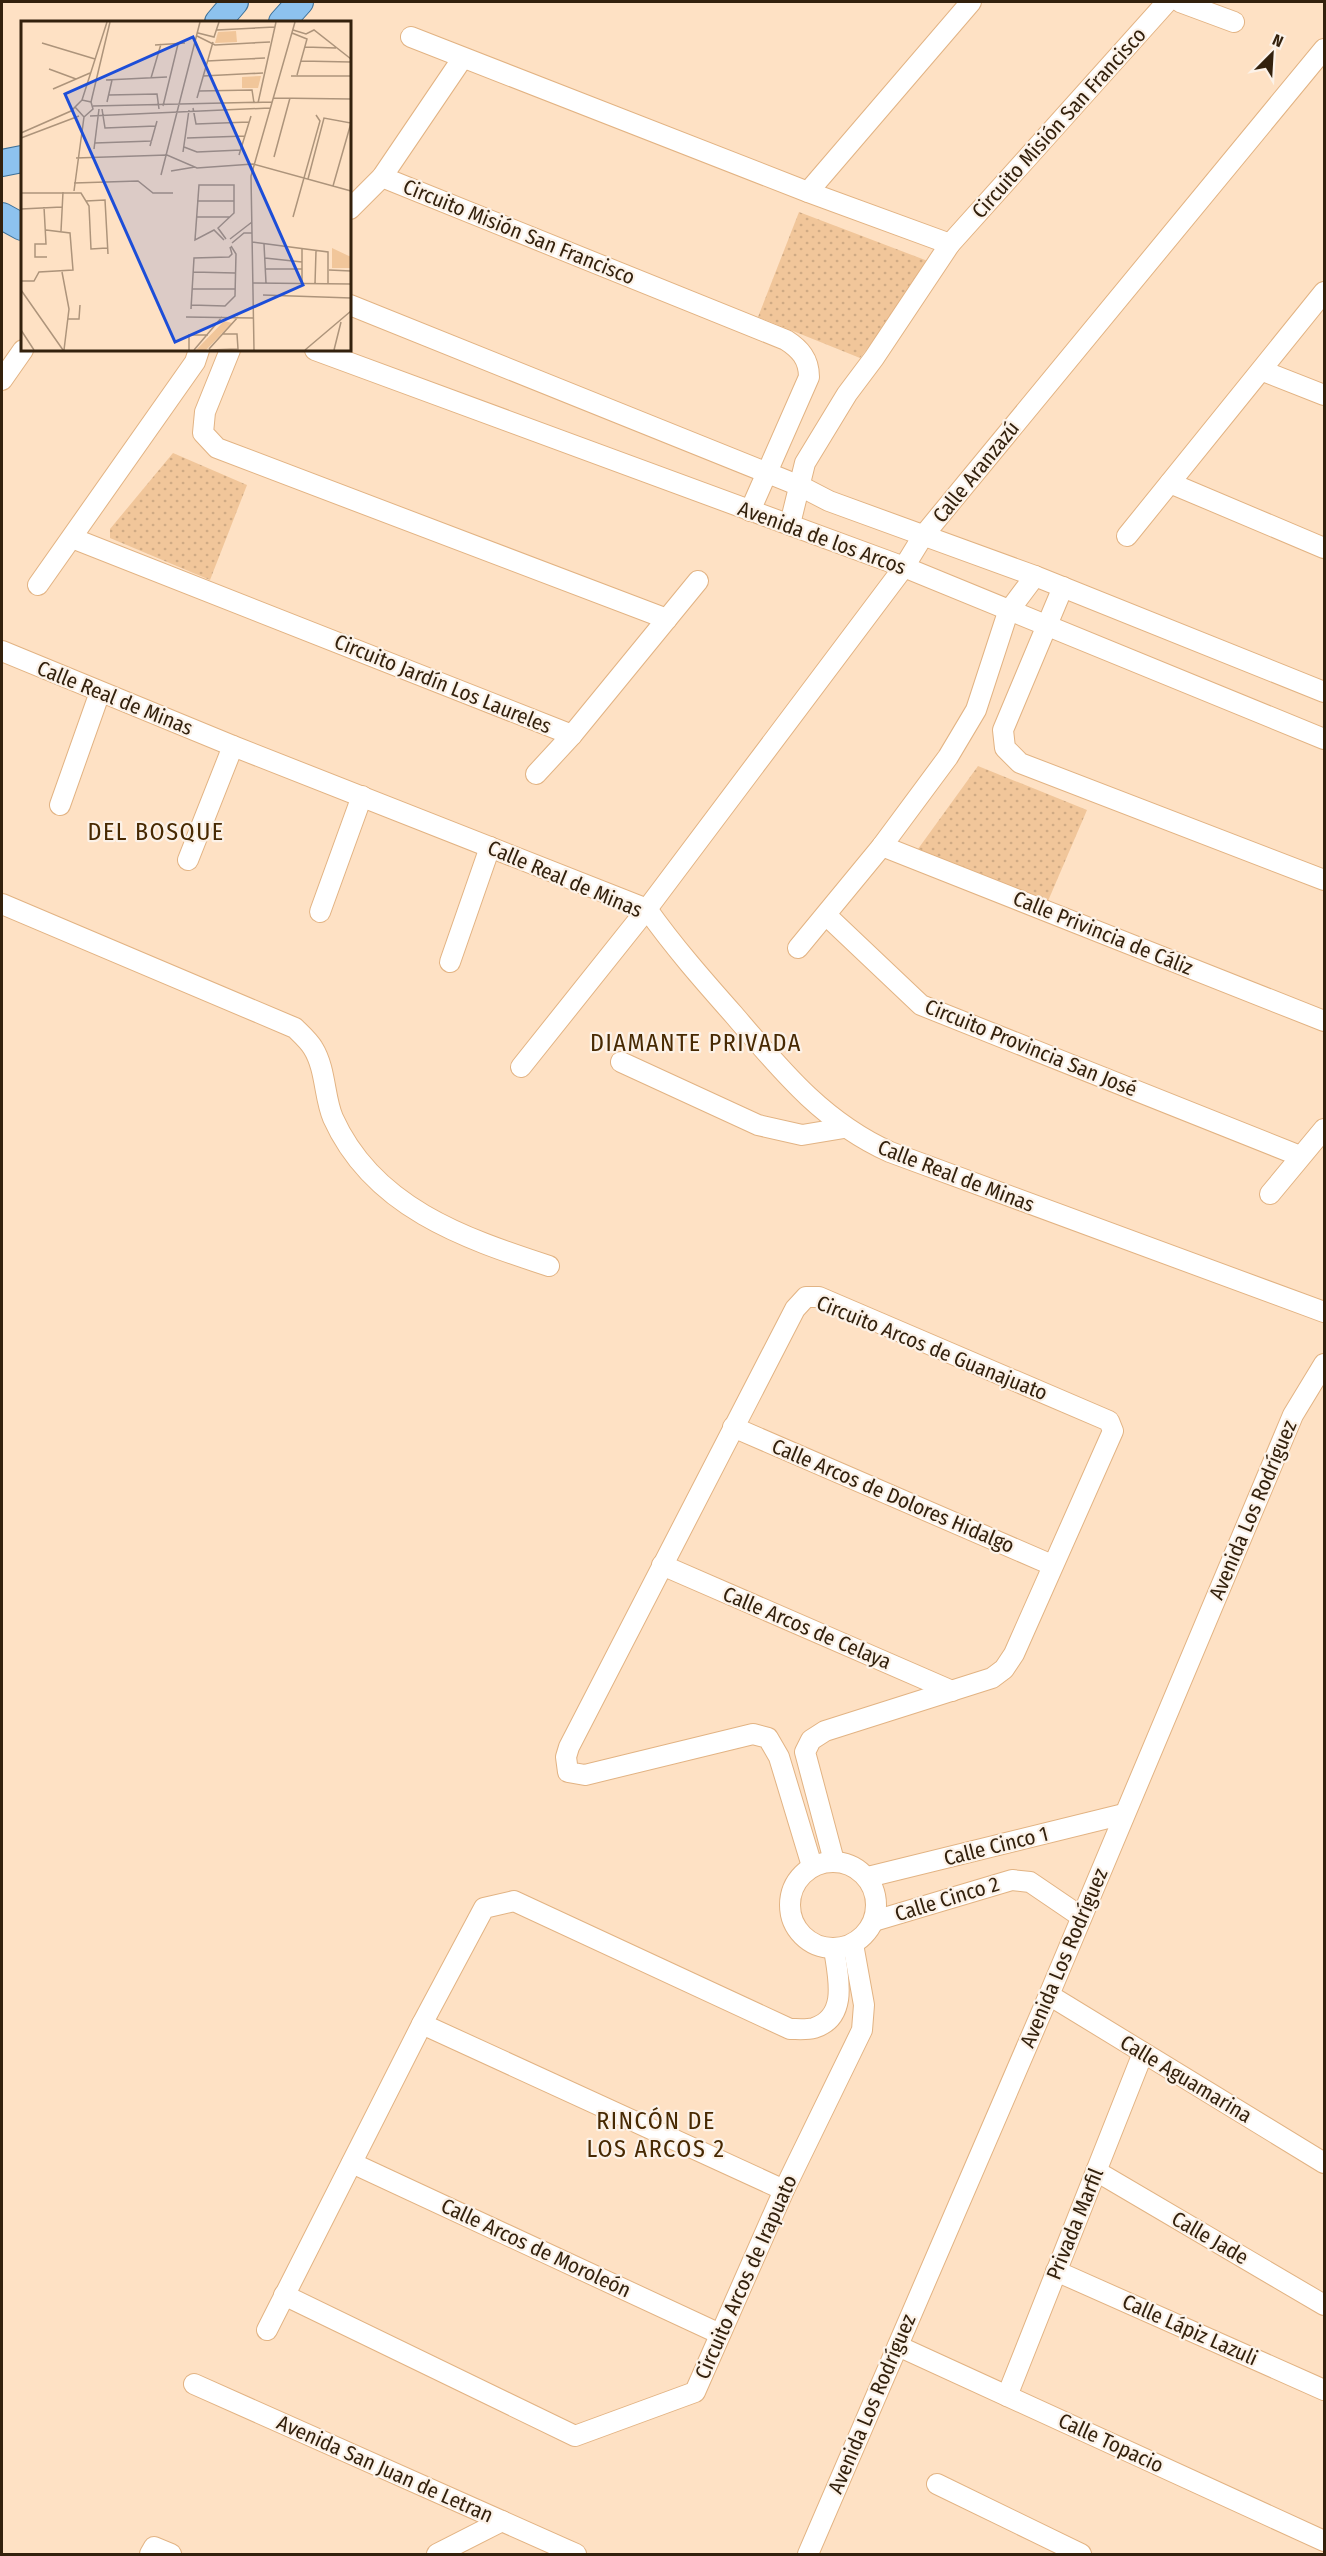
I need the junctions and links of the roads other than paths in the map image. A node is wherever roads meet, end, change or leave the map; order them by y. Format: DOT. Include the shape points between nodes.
graph roads {
  1 [pos="235,2"];
  2 [pos="300,2"];
  3 [pos="971,2"];
  4 [pos="1167,2"];
  5 [pos="1180,2"];
  6 [pos="219,21"];
  7 [pos="283,21"];
  8 [pos="1234,22"];
  9 [pos="411,37"];
  10 [pos="1324,49"];
  11 [pos="462,59"];
  12 [pos="21,159"];
  13 [pos="2,163"];
  14 [pos="382,177"];
  15 [pos="808,192"];
  16 [pos="351,208"];
  17 [pos="2,216"];
  18 [pos="21,226"];
  19 [pos="950,244"];
  20 [pos="1324,292"];
  21 [pos="351,305"];
  22 [pos="22,351"];
  23 [pos="199,351"];
  24 [pos="230,351"];
  25 [pos="318,351"];
  26 [pos="1263,371"];
  27 [pos="2,380"];
  28 [pos="1324,395"];
  29 [pos="766,472"];
  30 [pos="1170,483"];
  31 [pos="800,486"];
  32 [pos="750,511"];
  33 [pos="790,524"];
  34 [pos="923,536"];
  35 [pos="1127,537"];
  36 [pos="72,538"];
  37 [pos="1324,548"];
  38 [pos="904,567"];
  39 [pos="1035,576"];
  40 [pos="698,581"];
  41 [pos="38,585"];
  42 [pos="1063,587"];
  43 [pos="1008,612"];
  44 [pos="667,619"];
  45 [pos="1046,627"];
  46 [pos="2,651"];
  47 [pos="100,692"];
  48 [pos="1324,692"];
  49 [pos="572,735"];
  50 [pos="1324,739"];
  51 [pos="233,746"];
  52 [pos="536,774"];
  53 [pos="362,796"];
  54 [pos="60,805"];
  55 [pos="882,846"];
  56 [pos="490,848"];
  57 [pos="188,860"];
  58 [pos="1324,879"];
  59 [pos="2,904"];
  60 [pos="646,909"];
  61 [pos="320,912"];
  62 [pos="826,915"];
  63 [pos="798,948"];
  64 [pos="450,962"];
  65 [pos="1324,1021"];
  66 [pos="621,1062"];
  67 [pos="521,1067"];
  68 [pos="844,1128"];
  69 [pos="1324,1129"];
  70 [pos="1300,1156"];
  71 [pos="1270,1194"];
  72 [pos="549,1266"];
  73 [pos="1324,1312"];
  74 [pos="1324,1364"];
  75 [pos="734,1427"];
  76 [pos="662,1565"];
  77 [pos="1052,1565"];
  78 [pos="952,1691"];
  79 [pos="1124,1814"];
  80 [pos="834,1861"];
  81 [pos="812,1866"];
  82 [pos="868,1877"];
  83 [pos="1080,1916"];
  84 [pos="874,1921"];
  85 [pos="843,1946"];
  86 [pos="1049,1995"];
  87 [pos="422,2024"];
  88 [pos="1143,2053"];
  89 [pos="352,2163"];
  90 [pos="1324,2163"];
  91 [pos="1096,2170"];
  92 [pos="784,2190"];
  93 [pos="1056,2271"];
  94 [pos="284,2295"];
  95 [pos="1324,2305"];
  96 [pos="267,2330"];
  97 [pos="720,2334"];
  98 [pos="898,2346"];
  99 [pos="194,2384"];
  100 [pos="1324,2390"];
  101 [pos="1007,2396"];
  102 [pos="937,2484"];
  103 [pos="502,2521"];
  104 [pos="1323,2536"];
  105 [pos="150,2554"];
  106 [pos="171,2554"];
  107 [pos="437,2554"];
  108 [pos="576,2554"];
  109 [pos="808,2554"];
  110 [pos="1081,2554"];
  1 -- 6 [label="main road"];
  2 -- 7 [label="main road"];
  3 -- 15 [label="street"];
  4 -- 19 [label="street, Circuito Misión San Francisco"];
  5 -- 8 [label="street"];
  9 -- 11 [label="street"];
  10 -- 34 [label="street, Calle Aranzazú"];
  11 -- 14 [label="street, Circuito Misión San Francisco"];
  11 -- 15 [label="street"];
  12 -- 13 [label="main road"];
  14 -- 16 [label="street"];
  14 -- 29 [label="street, Circuito Misión San Francisco" via="797,347 807,362 808,377"];
  15 -- 19 [label="street"];
  17 -- 18 [label="main road"];
  19 -- 31 [label="street, Circuito Misión San Francisco" via="847,394 805,464"];
  20 -- 26 [label="street"];
  21 -- 29 [label="street, Avenida de los Arcos"];
  22 -- 27 [label="street"];
  23 -- 36 [label="street" via="195,362"];
  24 -- 44 [label="street" via="205,412 203,432 217,448"];
  25 -- 32 [label="street, Avenida de los Arcos"];
  26 -- 28 [label="street"];
  26 -- 30 [label="street"];
  29 -- 31 [label="street, Avenida de los Arcos"];
  29 -- 32 [label="street, Circuito Misión San Francisco"];
  30 -- 35 [label="street"];
  30 -- 37 [label="street"];
  31 -- 33 [label="street, Circuito Misión San Francisco"];
  31 -- 34 [label="street, Avenida de los Arcos"];
  32 -- 33 [label="street, Avenida de los Arcos"];
  33 -- 38 [label="street, Avenida de los Arcos"];
  34 -- 38 [label="street, Calle Aranzazú"];
  34 -- 39 [label="street, Avenida de los Arcos"];
  36 -- 41 [label="street"];
  36 -- 49 [label="street, Circuito Jardín Los Laureles"];
  38 -- 43 [label="street, Avenida de los Arcos"];
  38 -- 60 [label="street, Calle Aranzazú"];
  39 -- 42 [label="street, Avenida de los Arcos"];
  39 -- 43 [label="street"];
  40 -- 44 [label="street, Circuito Jardín Los Laureles"];
  42 -- 45 [label="street"];
  42 -- 48 [label="street, Avenida de los Arcos"];
  43 -- 45 [label="street, Avenida de los Arcos"];
  43 -- 55 [label="street" via="976,710 948,758"];
  44 -- 49 [label="street, Circuito Jardín Los Laureles"];
  45 -- 50 [label="street, Avenida de los Arcos"];
  45 -- 58 [label="street" via="1003,730 1005,748 1020,763"];
  46 -- 47 [label="street, Calle Real de Minas"];
  47 -- 51 [label="street, Calle Real de Minas"];
  47 -- 54 [label="street"];
  49 -- 52 [label="street"];
  51 -- 53 [label="street, Calle Real de Minas"];
  51 -- 57 [label="street"];
  53 -- 56 [label="street, Calle Real de Minas"];
  53 -- 61 [label="street"];
  55 -- 62 [label="street"];
  55 -- 65 [label="street, Calle Privincia de Cáliz"];
  56 -- 60 [label="street, Calle Real de Minas"];
  56 -- 64 [label="street"];
  59 -- 72 [label="street" via="295,1028 314,1049 332,1116 351,1152 386,1190 442,1226 484,1245"];
  60 -- 67 [label="street, Calle Aranzazú"];
  60 -- 68 [label="street, Calle Real de Minas" via="680,955 773,1061"];
  62 -- 63 [label="street"];
  62 -- 70 [label="street, Circuito Provincia San José" via="921,1005"];
  66 -- 68 [label="street" via="758,1125 802,1135"];
  68 -- 73 [label="street, Calle Real de Minas" via="890,1152"];
  69 -- 70 [label="street"];
  70 -- 71 [label="street"];
  74 -- 79 [label="street, Avenida Los Rodríguez" via="1293,1415"];
  75 -- 76 [label="street, Circuito Arcos de Guanajuato"];
  75 -- 77 [label="street, Calle Arcos de Dolores Hidalgo"];
  75 -- 77 [label="street, Circuito Arcos de Guanajuato" via="795,1309 806,1297 819,1297 1098,1416 1109,1421 1113,1431"];
  76 -- 78 [label="street, Calle Arcos de Celaya"];
  76 -- 81 [label="street, Circuito Arcos de Guanajuato" via="568,1747 568,1772 585,1775 753,1734 768,1738 779,1757"];
  77 -- 78 [label="street, Circuito Arcos de Guanajuato" via="1004,1669 992,1678"];
  78 -- 80 [label="street, Circuito Arcos de Guanajuato" via="825,1731 811,1740 805,1752"];
  79 -- 82 [label="street, Calle Cinco 1"];
  79 -- 83 [label="street, Avenida Los Rodríguez"];
  80 -- 81 [label="street"];
  80 -- 82 [label="street" via="846,1863"];
  81 -- 85 [label="street" via="791,1891 789,1908 793,1923 803,1937 817,1946"];
  82 -- 84 [label="street" via="875,1891"];
  83 -- 84 [label="street, Calle Cinco 2" via="1030,1882 1012,1880"];
  83 -- 86 [label="street, Avenida Los Rodríguez"];
  84 -- 85 [label="street" via="866,1934"];
  85 -- 87 [label="street" via="840,1993 833,2015 814,2028 790,2029 514,1900 484,1908"];
  85 -- 92 [label="street, Circuito Arcos de Irapuato" via="864,2004 862,2030"];
  86 -- 88 [label="street, Calle Aguamarina"];
  86 -- 98 [label="street, Avenida Los Rodríguez"];
  87 -- 89 [label="street"];
  87 -- 92 [label="street"];
  88 -- 90 [label="street, Calle Aguamarina"];
  88 -- 91 [label="street, Privada Marfil"];
  89 -- 94 [label="street"];
  89 -- 97 [label="street, Calle Arcos de Moroleón"];
  91 -- 93 [label="street, Privada Marfil"];
  91 -- 95 [label="street, Calle Jade"];
  92 -- 97 [label="street, Circuito Arcos de Irapuato"];
  93 -- 100 [label="street, Calle Lápiz Lazuli"];
  93 -- 101 [label="street, Privada Marfil"];
  94 -- 96 [label="street"];
  94 -- 97 [label="street, Circuito Arcos de Irapuato" via="575,2436 695,2392"];
  98 -- 101 [label="street, Calle Topacio"];
  98 -- 109 [label="street, Avenida Los Rodríguez"];
  99 -- 103 [label="street, Avenida San Juan de Letran"];
  101 -- 104 [label="street, Calle Topacio"];
  102 -- 110 [label="street"];
  103 -- 107 [label="street"];
  103 -- 108 [label="street, Avenida San Juan de Letran"];
  105 -- 106 [label="street" via="154,2547"];
}
